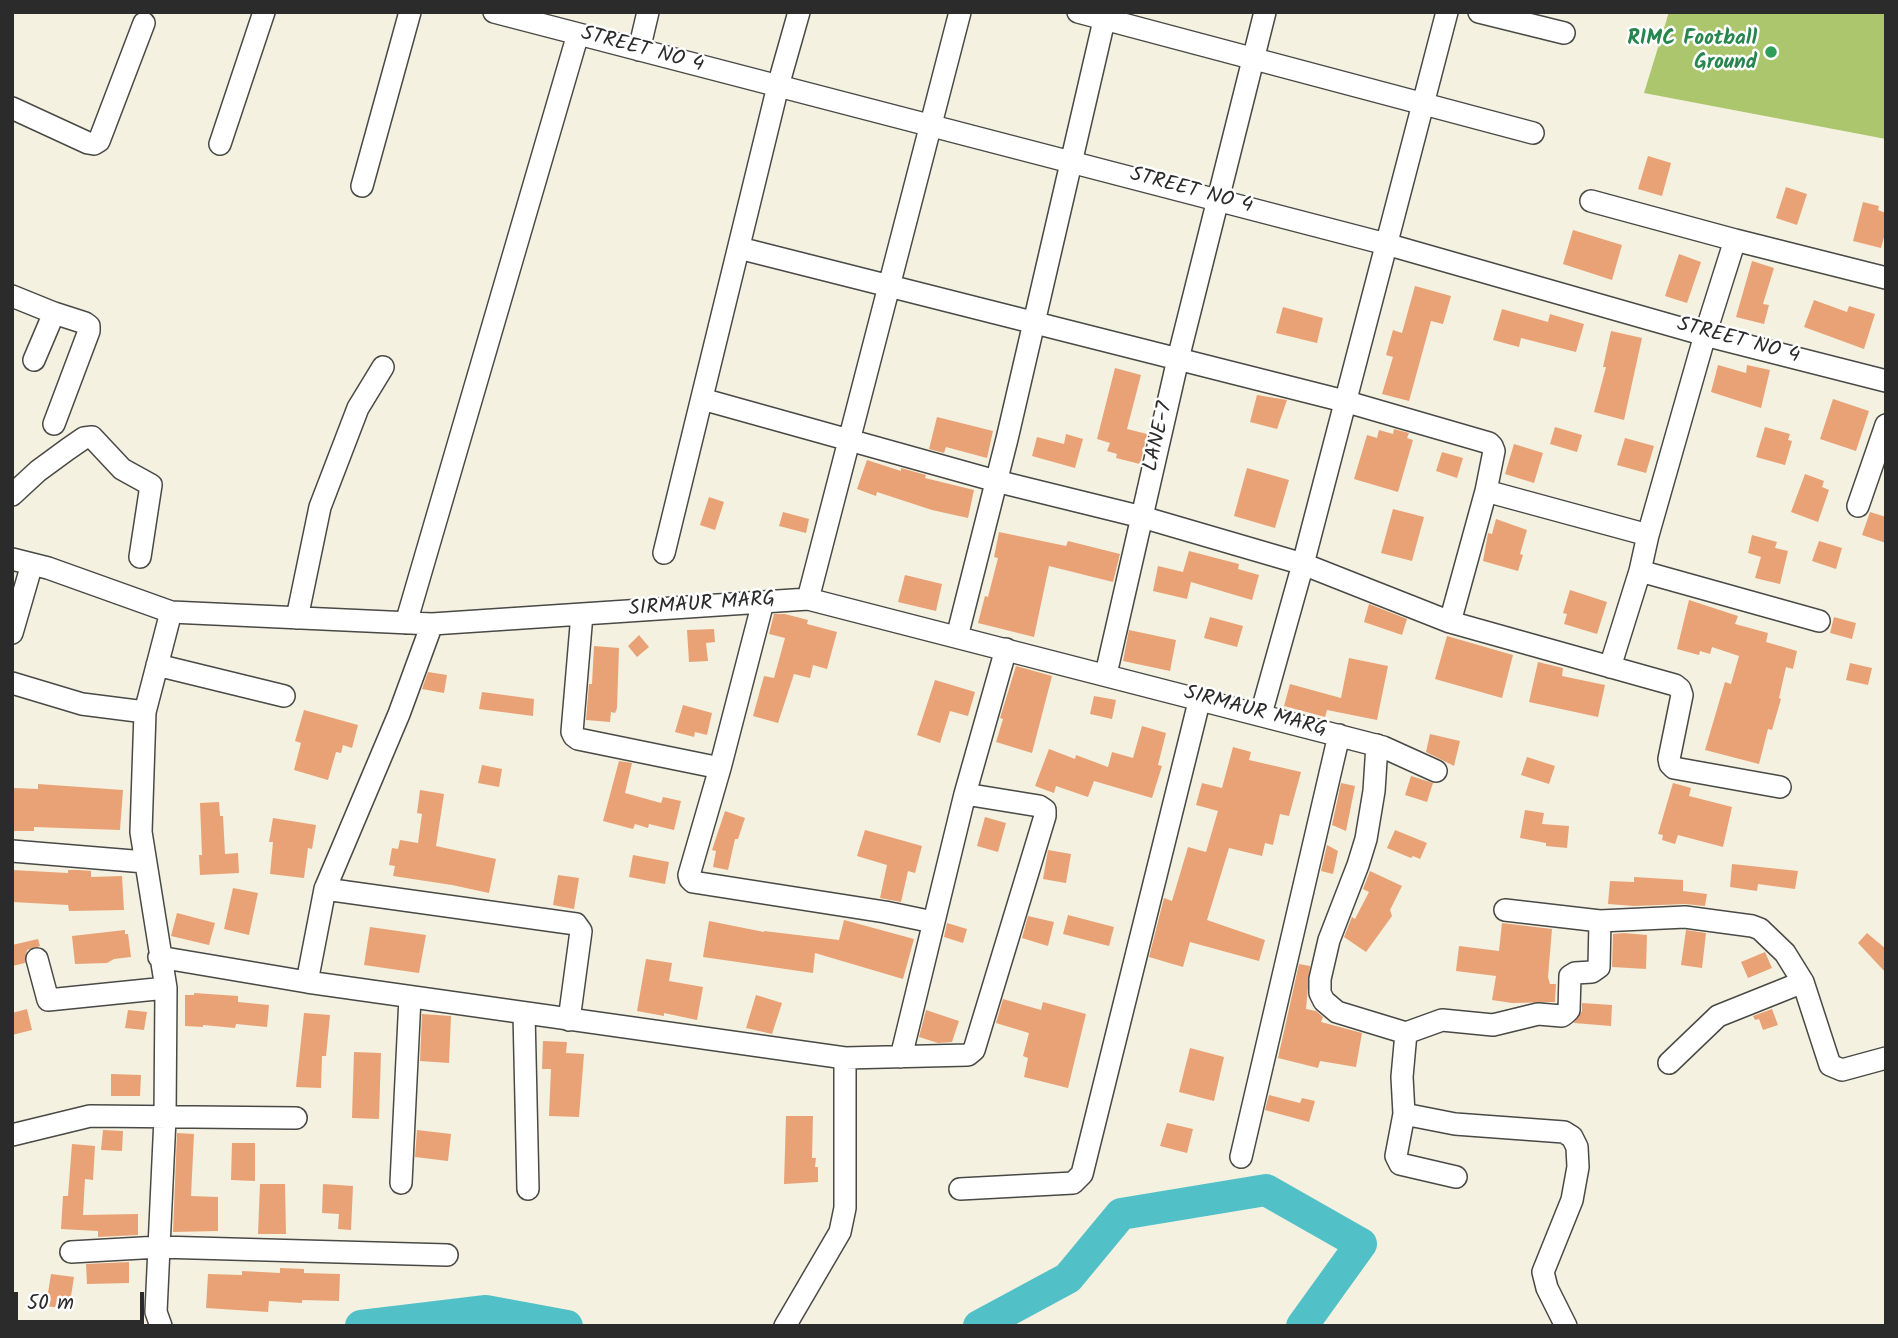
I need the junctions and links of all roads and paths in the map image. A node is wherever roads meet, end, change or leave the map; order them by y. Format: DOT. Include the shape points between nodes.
graph roads {
  1 [pos="264,12"];
  2 [pos="410,12"];
  3 [pos="494,12"];
  4 [pos="648,12"];
  5 [pos="799,12"];
  6 [pos="960,12"];
  7 [pos="1077,12"];
  8 [pos="1265,12"];
  9 [pos="1447,12"];
  10 [pos="1479,12"];
  11 [pos="1105,16"];
  12 [pos="144,23"];
  13 [pos="1564,33"];
  14 [pos="578,34"];
  15 [pos="639,50"];
  16 [pos="1254,58"];
  17 [pos="778,86"];
  18 [pos="1423,105"];
  19 [pos="12,108"];
  20 [pos="931,126"];
  21 [pos="1533,134"];
  22 [pos="219,144"];
  23 [pos="1070,161"];
  24 [pos="362,186"];
  25 [pos="1217,199"];
  26 [pos="1591,201"];
  27 [pos="1735,240"];
  28 [pos="1386,244"];
  29 [pos="739,248"];
  30 [pos="1886,278"];
  31 [pos="891,287"];
  32 [pos="12,296"];
  33 [pos="54,313"];
  34 [pos="1033,324"];
  35 [pos="1705,335"];
  36 [pos="1178,359"];
  37 [pos="34,360"];
  38 [pos="383,367"];
  39 [pos="1886,381"];
  40 [pos="702,399"];
  41 [pos="1344,401"];
  42 [pos="54,424"];
  43 [pos="1886,425"];
  44 [pos="849,440"];
  45 [pos="996,481"];
  46 [pos="1486,491"];
  47 [pos="12,495"];
  48 [pos="1858,506"];
  49 [pos="1142,517"];
  50 [pos="1648,535"];
  51 [pos="664,553"];
  52 [pos="140,557"];
  53 [pos="22,561"];
  54 [pos="1303,564"];
  55 [pos="1640,571"];
  56 [pos="808,599"];
  57 [pos="763,602"];
  58 [pos="171,612"];
  59 [pos="582,614"];
  60 [pos="297,618"];
  61 [pos="1819,621"];
  62 [pos="1450,622"];
  63 [pos="407,623"];
  64 [pos="432,624"];
  65 [pos="12,633"];
  66 [pos="957,636"];
  67 [pos="1006,649"];
  68 [pos="157,665"];
  69 [pos="1610,667"];
  70 [pos="1106,674"];
  71 [pos="12,683"];
  72 [pos="284,696"];
  73 [pos="1200,698"];
  74 [pos="145,712"];
  75 [pos="1261,714"];
  76 [pos="1339,735"];
  77 [pos="1380,746"];
  78 [pos="720,768"];
  79 [pos="1436,771"];
  80 [pos="1780,787"];
  81 [pos="965,794"];
  82 [pos="12,851"];
  83 [pos="145,862"];
  84 [pos="325,889"];
  85 [pos="1505,910"];
  86 [pos="1600,920"];
  87 [pos="933,922"];
  88 [pos="159,957"];
  89 [pos="37,960"];
  90 [pos="307,982"];
  91 [pos="1803,982"];
  92 [pos="166,988"];
  93 [pos="410,997"];
  94 [pos="524,1013"];
  95 [pos="569,1020"];
  96 [pos="1406,1033"];
  97 [pos="845,1058"];
  98 [pos="901,1058"];
  99 [pos="1886,1058"];
  100 [pos="1669,1063"];
  101 [pos="1404,1114"];
  102 [pos="165,1118"];
  103 [pos="296,1118"];
  104 [pos="12,1135"];
  105 [pos="1241,1157"];
  106 [pos="1457,1177"];
  107 [pos="401,1183"];
  108 [pos="528,1188"];
  109 [pos="961,1189"];
  110 [pos="159,1247"];
  111 [pos="72,1252"];
  112 [pos="447,1255"];
  113 [pos="161,1326"];
  114 [pos="785,1326"];
  115 [pos="1566,1326"];
  1 -- 22 [label="street"];
  2 -- 24 [label="street"];
  3 -- 14 [label="street, STREET NO 4"];
  4 -- 15 [label="street"];
  5 -- 17 [label="street"];
  6 -- 20 [label="street"];
  7 -- 11 [label="street"];
  8 -- 16 [label="street, LANE-7"];
  9 -- 18 [label="street"];
  10 -- 13 [label="street"];
  11 -- 16 [label="street"];
  11 -- 23 [label="street"];
  12 -- 19 [label="street" via="99,141 88,144"];
  14 -- 15 [label="street, STREET NO 4"];
  14 -- 63 [label="street"];
  15 -- 17 [label="street, STREET NO 4"];
  16 -- 18 [label="street"];
  16 -- 25 [label="street, LANE-7"];
  17 -- 20 [label="street, STREET NO 4"];
  17 -- 29 [label="street"];
  18 -- 21 [label="street"];
  18 -- 28 [label="street"];
  20 -- 23 [label="street, STREET NO 4"];
  20 -- 31 [label="street"];
  23 -- 25 [label="street, STREET NO 4"];
  23 -- 34 [label="street"];
  25 -- 28 [label="street, STREET NO 4"];
  25 -- 36 [label="street, LANE-7"];
  26 -- 27 [label="street"];
  27 -- 30 [label="street"];
  27 -- 35 [label="street"];
  28 -- 35 [label="street, STREET NO 4"];
  28 -- 41 [label="street"];
  29 -- 31 [label="street"];
  29 -- 40 [label="street"];
  31 -- 34 [label="street"];
  31 -- 44 [label="street"];
  32 -- 33 [label="street"];
  33 -- 37 [label="street"];
  33 -- 42 [label="street" via="89,326"];
  34 -- 36 [label="street"];
  34 -- 45 [label="street"];
  35 -- 39 [label="street, STREET NO 4"];
  35 -- 50 [label="street"];
  36 -- 41 [label="street"];
  36 -- 49 [label="street, LANE-7"];
  38 -- 60 [label="street" via="358,408 320,507"];
  40 -- 44 [label="street"];
  40 -- 51 [label="street"];
  41 -- 46 [label="street" via="1492,446"];
  41 -- 54 [label="street"];
  43 -- 48 [label="street"];
  44 -- 45 [label="street"];
  44 -- 56 [label="street"];
  45 -- 49 [label="street"];
  45 -- 66 [label="street"];
  46 -- 50 [label="street"];
  46 -- 62 [label="street"];
  47 -- 52 [label="street" via="37,471 92,437 122,470 151,485"];
  49 -- 54 [label="street"];
  49 -- 70 [label="street, LANE-7"];
  50 -- 55 [label="street"];
  53 -- 58 [label="street, SIRMAUR MARG"];
  53 -- 65 [label="street"];
  54 -- 62 [label="street"];
  54 -- 75 [label="street"];
  55 -- 61 [label="street"];
  55 -- 69 [label="street"];
  56 -- 57 [label="street, SIRMAUR MARG"];
  56 -- 66 [label="street, SIRMAUR MARG"];
  57 -- 59 [label="street, SIRMAUR MARG"];
  57 -- 78 [label="street"];
  58 -- 60 [label="street, SIRMAUR MARG"];
  58 -- 68 [label="street"];
  59 -- 64 [label="street, SIRMAUR MARG"];
  59 -- 78 [label="street" via="574,736"];
  60 -- 63 [label="street, SIRMAUR MARG"];
  62 -- 69 [label="street"];
  63 -- 64 [label="street, SIRMAUR MARG"];
  64 -- 84 [label="street"];
  66 -- 67 [label="street, SIRMAUR MARG"];
  67 -- 70 [label="street, SIRMAUR MARG"];
  67 -- 81 [label="street"];
  68 -- 72 [label="street"];
  68 -- 74 [label="street"];
  69 -- 80 [label="street" via="1680,689 1669,759 1674,768"];
  70 -- 73 [label="street, SIRMAUR MARG"];
  71 -- 74 [label="street" via="82,704"];
  73 -- 75 [label="street, SIRMAUR MARG"];
  73 -- 109 [label="street" via="1082,1174 1073,1183"];
  74 -- 83 [label="street" via="141,832"];
  75 -- 76 [label="street, SIRMAUR MARG"];
  76 -- 77 [label="street, SIRMAUR MARG"];
  76 -- 105 [label="street"];
  77 -- 79 [label="street, SIRMAUR MARG"];
  77 -- 96 [label="street" via="1366,839 1329,940 1320,993 1337,1013"];
  78 -- 87 [label="street" via="689,876 693,882"];
  81 -- 87 [label="street"];
  81 -- 98 [label="street" via="1039,806 1045,816 974,1050 968,1055"];
  82 -- 83 [label="street"];
  83 -- 88 [label="street"];
  84 -- 90 [label="street"];
  84 -- 95 [label="street" via="576,924 581,931"];
  85 -- 86 [label="street"];
  86 -- 91 [label="street" via="1685,917 1752,926 1785,953"];
  86 -- 96 [label="street" via="1599,967 1570,976 1569,1010 1562,1016 1538,1014 1493,1024 1442,1020"];
  87 -- 98 [label="street"];
  88 -- 90 [label="street"];
  88 -- 92 [label="street"];
  89 -- 92 [label="street" via="48,1000"];
  90 -- 93 [label="street"];
  91 -- 99 [label="street" via="1830,1065 1842,1070"];
  91 -- 100 [label="street" via="1718,1016"];
  92 -- 102 [label="street"];
  93 -- 94 [label="street"];
  93 -- 107 [label="street"];
  94 -- 95 [label="street"];
  94 -- 108 [label="street"];
  95 -- 97 [label="street"];
  96 -- 101 [label="street"];
  97 -- 98 [label="street"];
  97 -- 114 [label="street" via="845,1208 840,1232"];
  101 -- 106 [label="street" via="1396,1156 1400,1164"];
  101 -- 115 [label="street" via="1455,1124 1564,1132 1572,1137 1578,1167 1572,1200 1543,1272"];
  102 -- 103 [label="street"];
  102 -- 104 [label="street" via="80,1117"];
  102 -- 110 [label="street"];
  110 -- 111 [label="street"];
  110 -- 112 [label="street"];
  110 -- 113 [label="street" via="156,1312"];
}
